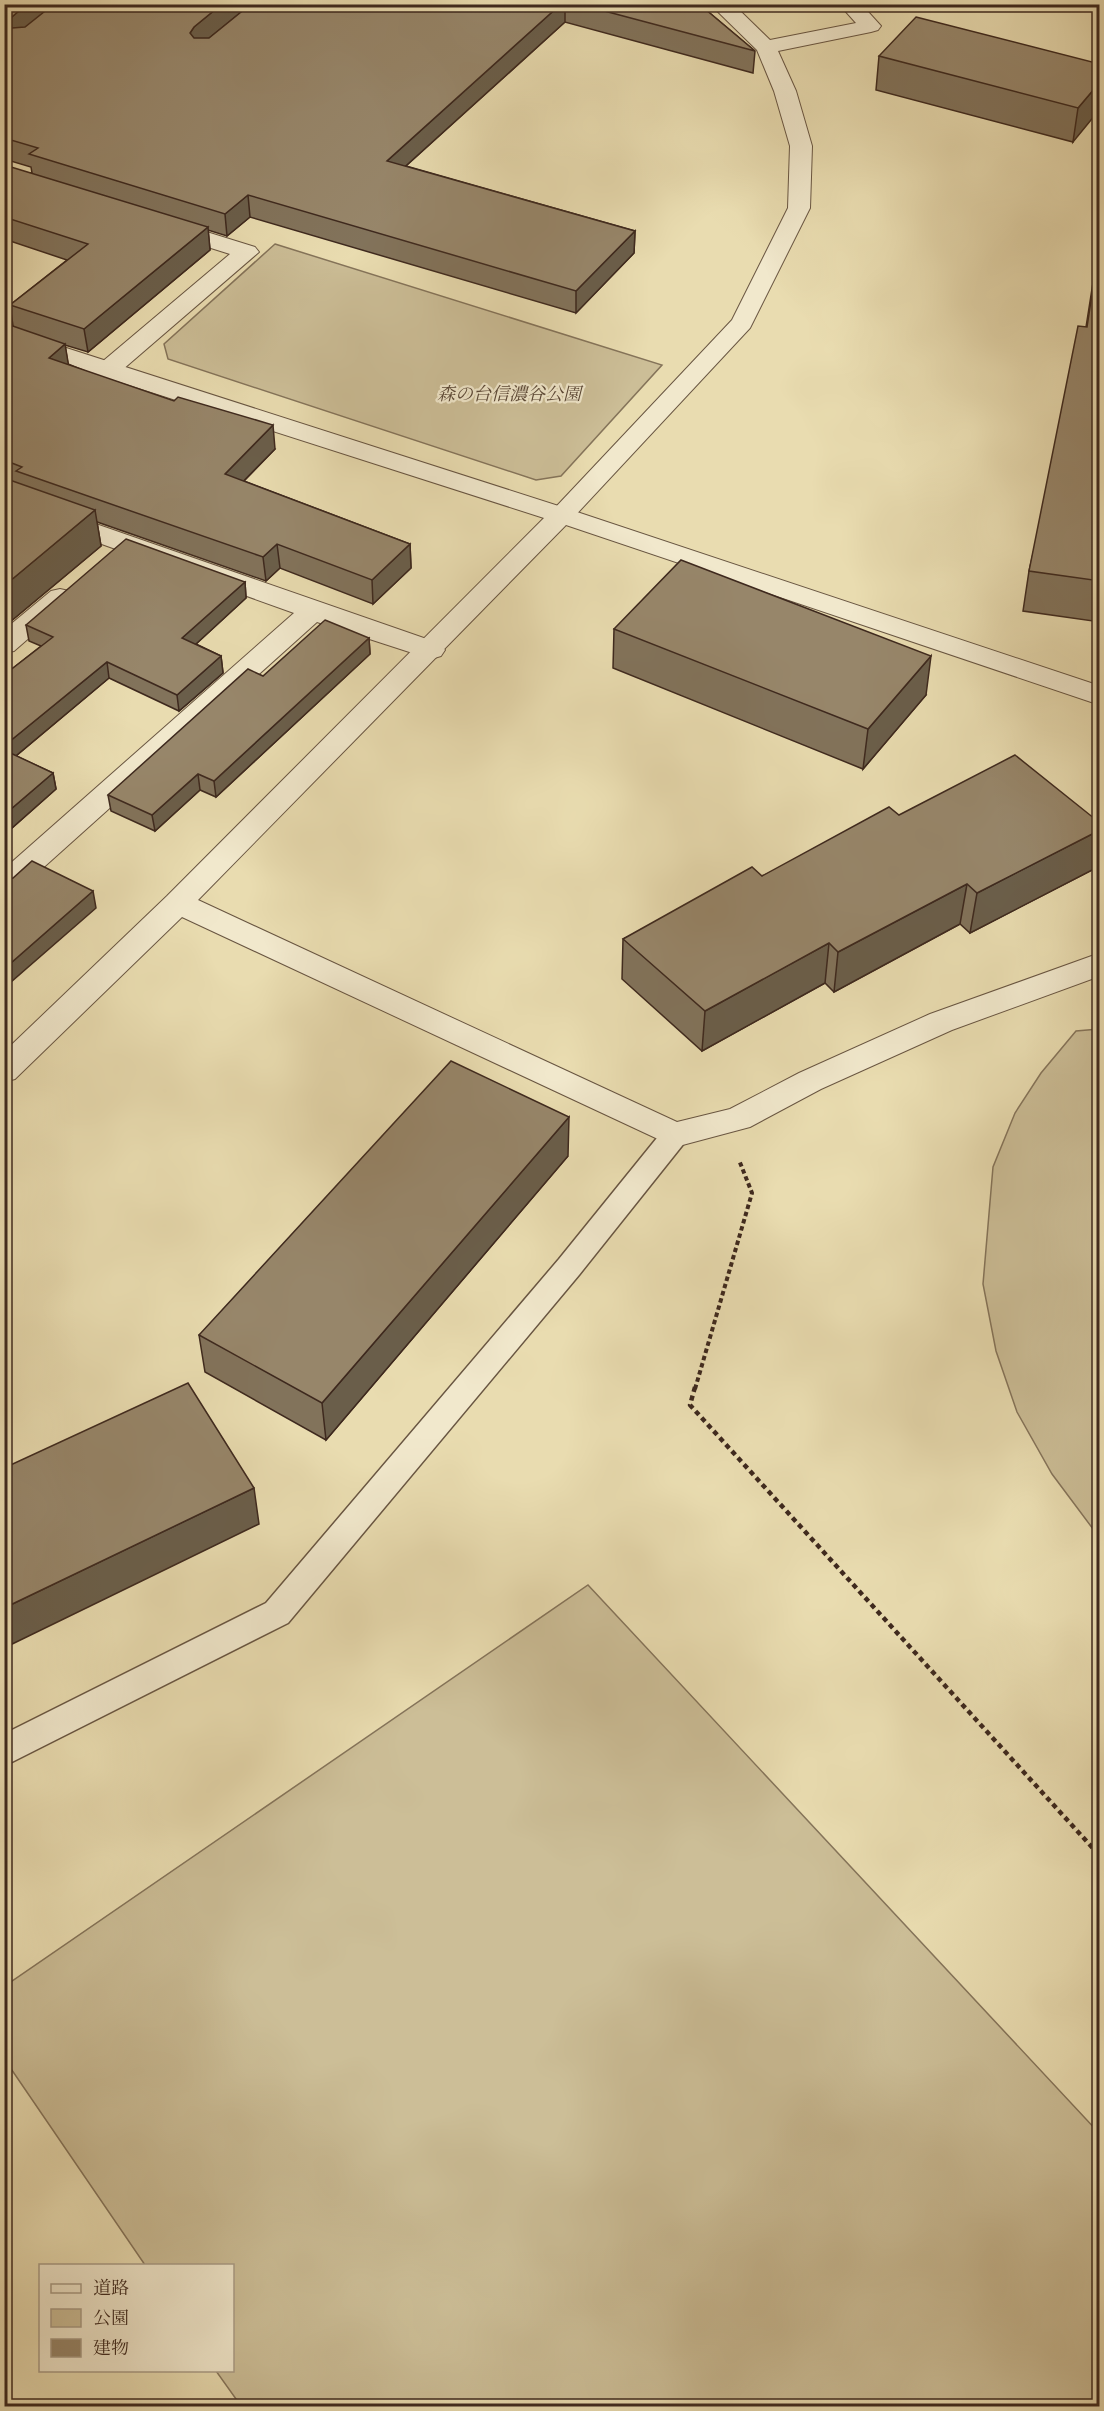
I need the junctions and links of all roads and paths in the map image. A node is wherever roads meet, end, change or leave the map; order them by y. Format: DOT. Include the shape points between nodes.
graph roads {
  1 [pos="720,4"];
  2 [pos="849,4"];
  3 [pos="766,47"];
  4 [pos="147,221"];
  5 [pos="4,334"];
  6 [pos="105,372"];
  7 [pos="4,500"];
  8 [pos="562,515"];
  9 [pos="126,543"];
  10 [pos="313,611"];
  11 [pos="4,645"];
  12 [pos="431,650"];
  13 [pos="1100,696"];
  14 [pos="4,886"];
  15 [pos="178,903"];
  16 [pos="1100,964"];
  17 [pos="4,1071"];
  18 [pos="720,1122"];
  19 [pos="675,1135"];
  20 [pos="4,1751"];
  21 [pos="1100,1856"];
  1 -- 3 [label="street"];
  2 -- 3 [label="street" via="871,26"];
  3 -- 8 [label="street" via="801,146 799,207 742,324"];
  4 -- 6 [label="street" via="247,252"];
  5 -- 6 [label="street"];
  6 -- 8 [label="street"];
  7 -- 9 [label="street"];
  8 -- 12 [label="street"];
  8 -- 13 [label="street"];
  9 -- 10 [label="street"];
  9 -- 11 [label="street"];
  10 -- 12 [label="street"];
  10 -- 14 [label="street"];
  12 -- 15 [label="street"];
  15 -- 17 [label="street"];
  15 -- 19 [label="street"];
  16 -- 18 [label="street" via="941,1022 810,1081 739,1119"];
  18 -- 19 [label="street"];
  18 -- 21 [label="path" via="732,1141 752,1193 690,1405"];
  19 -- 20 [label="lane" via="569,1267 277,1613"];
}
